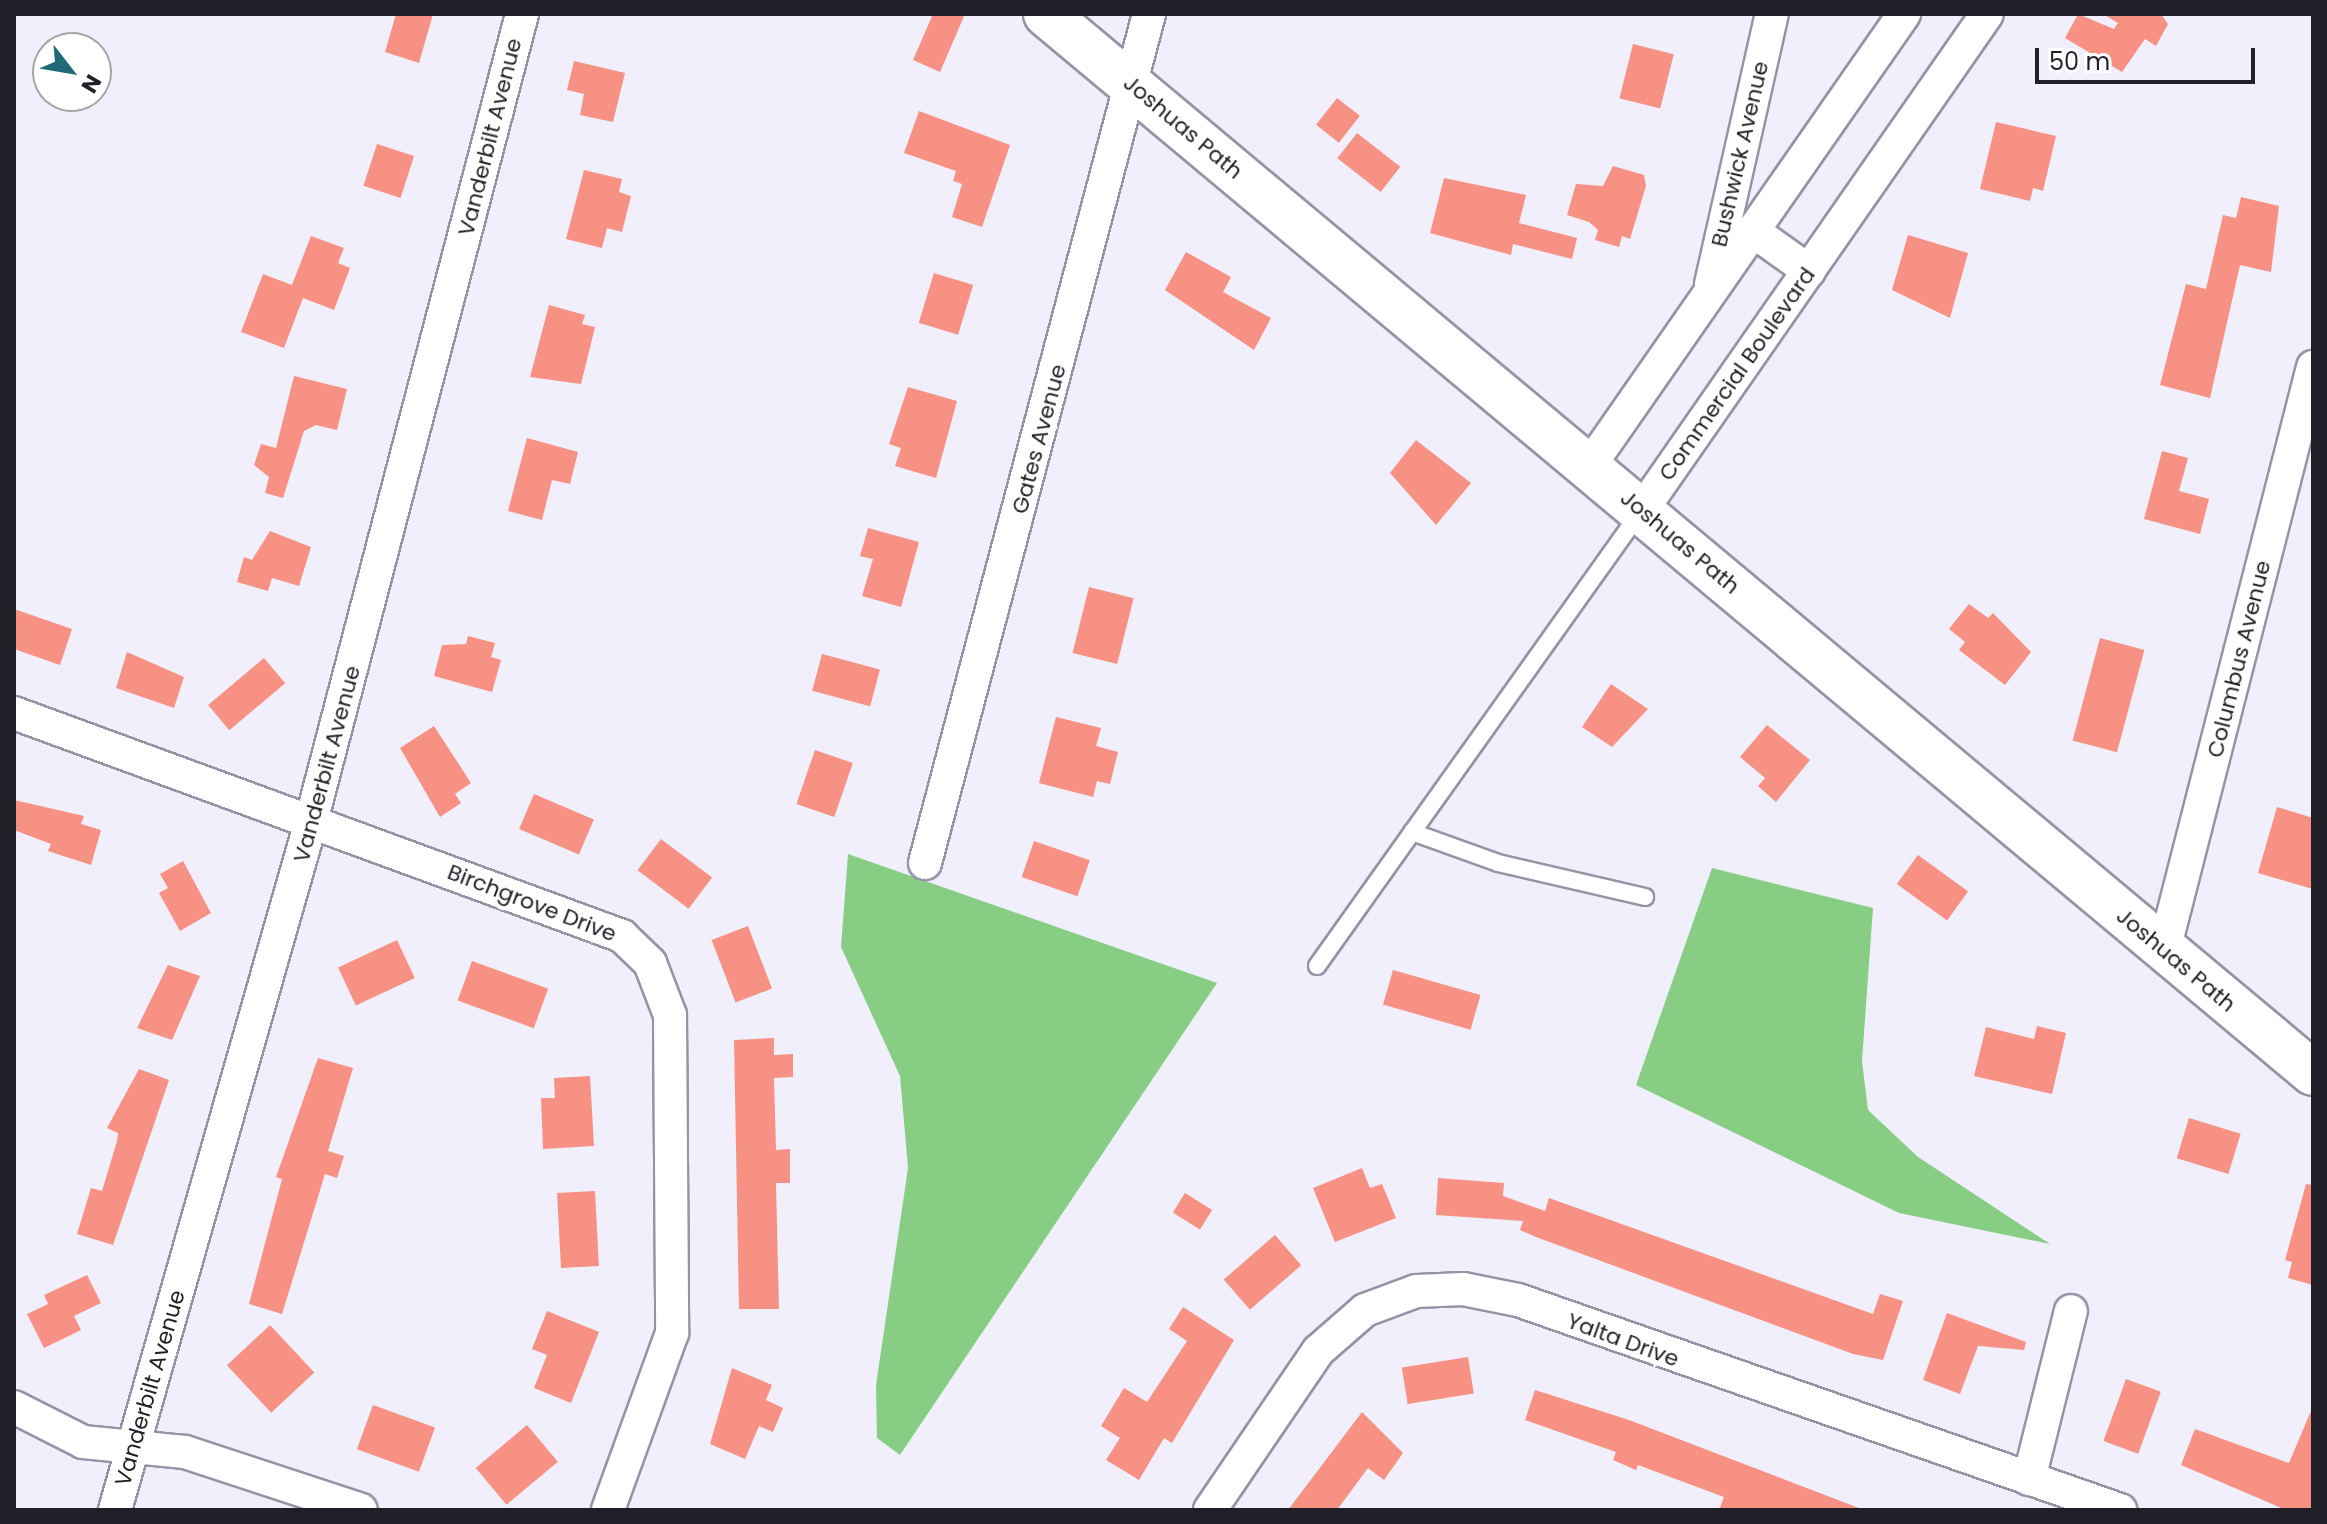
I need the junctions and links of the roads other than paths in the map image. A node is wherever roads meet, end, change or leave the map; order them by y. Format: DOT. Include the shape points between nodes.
graph roads {
  1 [pos="522,14"];
  2 [pos="1046,14"];
  3 [pos="1149,14"];
  4 [pos="1772,14"];
  5 [pos="1904,14"];
  6 [pos="1987,14"];
  7 [pos="1131,83"];
  8 [pos="1753,231"];
  9 [pos="1809,271"];
  10 [pos="1709,295"];
  11 [pos="2313,367"];
  12 [pos="1590,465"];
  13 [pos="1642,510"];
  14 [pos="14,713"];
  15 [pos="312,818"];
  16 [pos="1412,832"];
  17 [pos="925,863"];
  18 [pos="1645,897"];
  19 [pos="2164,950"];
  20 [pos="1317,966"];
  21 [pos="2313,1073"];
  22 [pos="2071,1311"];
  23 [pos="14,1407"];
  24 [pos="133,1448"];
  25 [pos="2029,1479"];
  26 [pos="115,1510"];
  27 [pos="361,1510"];
  28 [pos="608,1510"];
  29 [pos="1210,1510"];
  30 [pos="2120,1510"];
  1 -- 15 [label="street, Vanderbilt Avenue"];
  2 -- 7 [label="main road, Joshuas Path"];
  3 -- 7 [label="street, Gates Avenue"];
  4 -- 10 [label="street, Bushwick Avenue"];
  5 -- 8 [label="street"];
  6 -- 9 [label="street, Commercial Boulevard"];
  7 -- 12 [label="main road, Joshuas Path"];
  7 -- 17 [label="street, Gates Avenue"];
  8 -- 9 [label="street"];
  8 -- 10 [label="street"];
  9 -- 13 [label="street, Commercial Boulevard"];
  10 -- 12 [label="street"];
  11 -- 19 [label="street, Columbus Avenue"];
  12 -- 13 [label="main road, Joshuas Path"];
  13 -- 16 [label="lane, Commercial Boulevard"];
  13 -- 19 [label="main road, Joshuas Path"];
  14 -- 15 [label="street, Birchgrove Drive"];
  15 -- 24 [label="street, Vanderbilt Avenue"];
  15 -- 28 [label="street, Birchgrove Drive" via="622,936 650,963 670,1015 672,1333"];
  16 -- 18 [label="lane" via="1498,863"];
  16 -- 20 [label="lane, Commercial Boulevard"];
  19 -- 21 [label="main road, Joshuas Path"];
  22 -- 25 [label="street"];
  23 -- 24 [label="street" via="83,1442"];
  24 -- 26 [label="street, Vanderbilt Avenue"];
  24 -- 27 [label="street" via="185,1452"];
  25 -- 29 [label="street, Yalta Drive" via="1518,1300 1463,1289 1416,1291 1365,1310 1330,1340"];
  25 -- 30 [label="street, Yalta Drive"];
}
